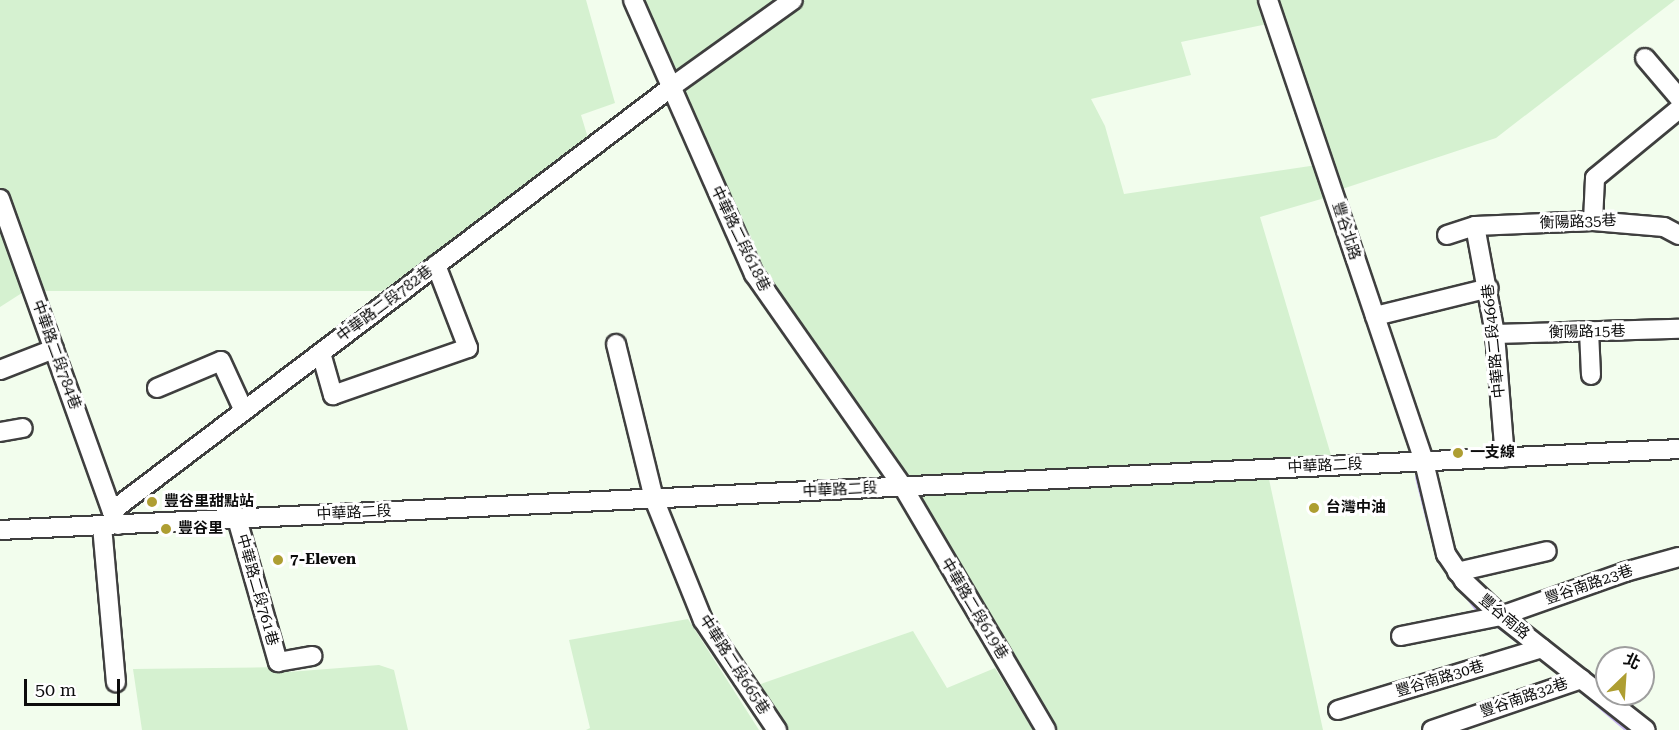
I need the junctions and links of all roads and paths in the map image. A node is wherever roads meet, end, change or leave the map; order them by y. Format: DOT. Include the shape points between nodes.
graph roads {
  1 [pos="633,0"];
  2 [pos="793,0"];
  3 [pos="1268,0"];
  4 [pos="1645,58"];
  5 [pos="670,88"];
  6 [pos="1679,98"];
  7 [pos="1679,109"];
  8 [pos="0,199"];
  9 [pos="1593,221"];
  10 [pos="1475,226"];
  11 [pos="1679,235"];
  12 [pos="1447,236"];
  13 [pos="436,265"];
  14 [pos="1489,288"];
  15 [pos="1375,316"];
  16 [pos="1679,329"];
  17 [pos="1589,332"];
  18 [pos="1495,334"];
  19 [pos="616,344"];
  20 [pos="54,349"];
  21 [pos="321,353"];
  22 [pos="0,370"];
  23 [pos="1592,375"];
  24 [pos="156,388"];
  25 [pos="244,411"];
  26 [pos="23,428"];
  27 [pos="0,432"];
  28 [pos="1679,449"];
  29 [pos="1506,458"];
  30 [pos="1425,462"];
  31 [pos="903,487"];
  32 [pos="654,499"];
  33 [pos="237,519"];
  34 [pos="111,520"];
  35 [pos="0,531"];
  36 [pos="1547,551"];
  37 [pos="1679,557"];
  38 [pos="1457,572"];
  39 [pos="1500,616"];
  40 [pos="1401,636"];
  41 [pos="1542,648"];
  42 [pos="312,656"];
  43 [pos="1582,679"];
  44 [pos="116,682"];
  45 [pos="1338,710"];
  46 [pos="777,730"];
  47 [pos="1046,730"];
  48 [pos="1432,730"];
  49 [pos="1646,730"];
  1 -- 5 [label="street, 中華路二段618巷"];
  2 -- 5 [label="street, 中華路二段782巷"];
  3 -- 15 [label="street, 豐谷北路"];
  4 -- 6 [label="street"];
  5 -- 13 [label="street, 中華路二段782巷"];
  5 -- 31 [label="street, 中華路二段618巷" via="754,274"];
  7 -- 9 [label="street" via="1595,178"];
  8 -- 20 [label="street, 中華路二段784巷"];
  9 -- 10 [label="street, 衡陽路35巷"];
  9 -- 11 [label="street, 衡陽路35巷" via="1664,227"];
  10 -- 12 [label="street, 衡陽路35巷"];
  10 -- 14 [label="street, 中華路二段466巷"];
  13 -- 21 [label="street, 中華路二段782巷"];
  13 -- 21 [label="street" via="468,348 333,395"];
  14 -- 15 [label="street"];
  14 -- 18 [label="street, 中華路二段466巷"];
  15 -- 30 [label="street, 豐谷北路"];
  16 -- 17 [label="street, 衡陽路15巷"];
  17 -- 18 [label="street, 衡陽路15巷"];
  17 -- 23 [label="street"];
  18 -- 29 [label="street, 中華路二段466巷"];
  19 -- 32 [label="street, 中華路二段665巷"];
  20 -- 22 [label="street"];
  20 -- 34 [label="street, 中華路二段784巷"];
  21 -- 25 [label="street, 中華路二段782巷"];
  24 -- 25 [label="street" via="221,361"];
  25 -- 34 [label="street, 中華路二段782巷"];
  26 -- 27 [label="street"];
  28 -- 29 [label="street, 中華路二段"];
  29 -- 30 [label="street, 中華路二段"];
  30 -- 31 [label="street, 中華路二段"];
  30 -- 38 [label="street, 豐谷南路" via="1446,554"];
  31 -- 32 [label="street, 中華路二段"];
  31 -- 47 [label="street, 中華路二段619巷"];
  32 -- 33 [label="street, 中華路二段"];
  32 -- 46 [label="street, 中華路二段665巷" via="703,620"];
  33 -- 34 [label="street, 中華路二段"];
  33 -- 42 [label="street, 中華路二段761巷" via="278,662"];
  34 -- 35 [label="street, 中華路二段"];
  34 -- 44 [label="street, 中華路二段784巷"];
  36 -- 38 [label="street"];
  37 -- 39 [label="street, 豐谷南路23巷"];
  38 -- 39 [label="street, 豐谷南路"];
  39 -- 40 [label="street, 豐谷南路23巷"];
  39 -- 41 [label="street, 豐谷南路"];
  41 -- 43 [label="street, 豐谷南路"];
  41 -- 45 [label="street, 豐谷南路30巷"];
  43 -- 48 [label="street, 豐谷南路32巷"];
  43 -- 49 [label="street, 豐谷南路"];
}
